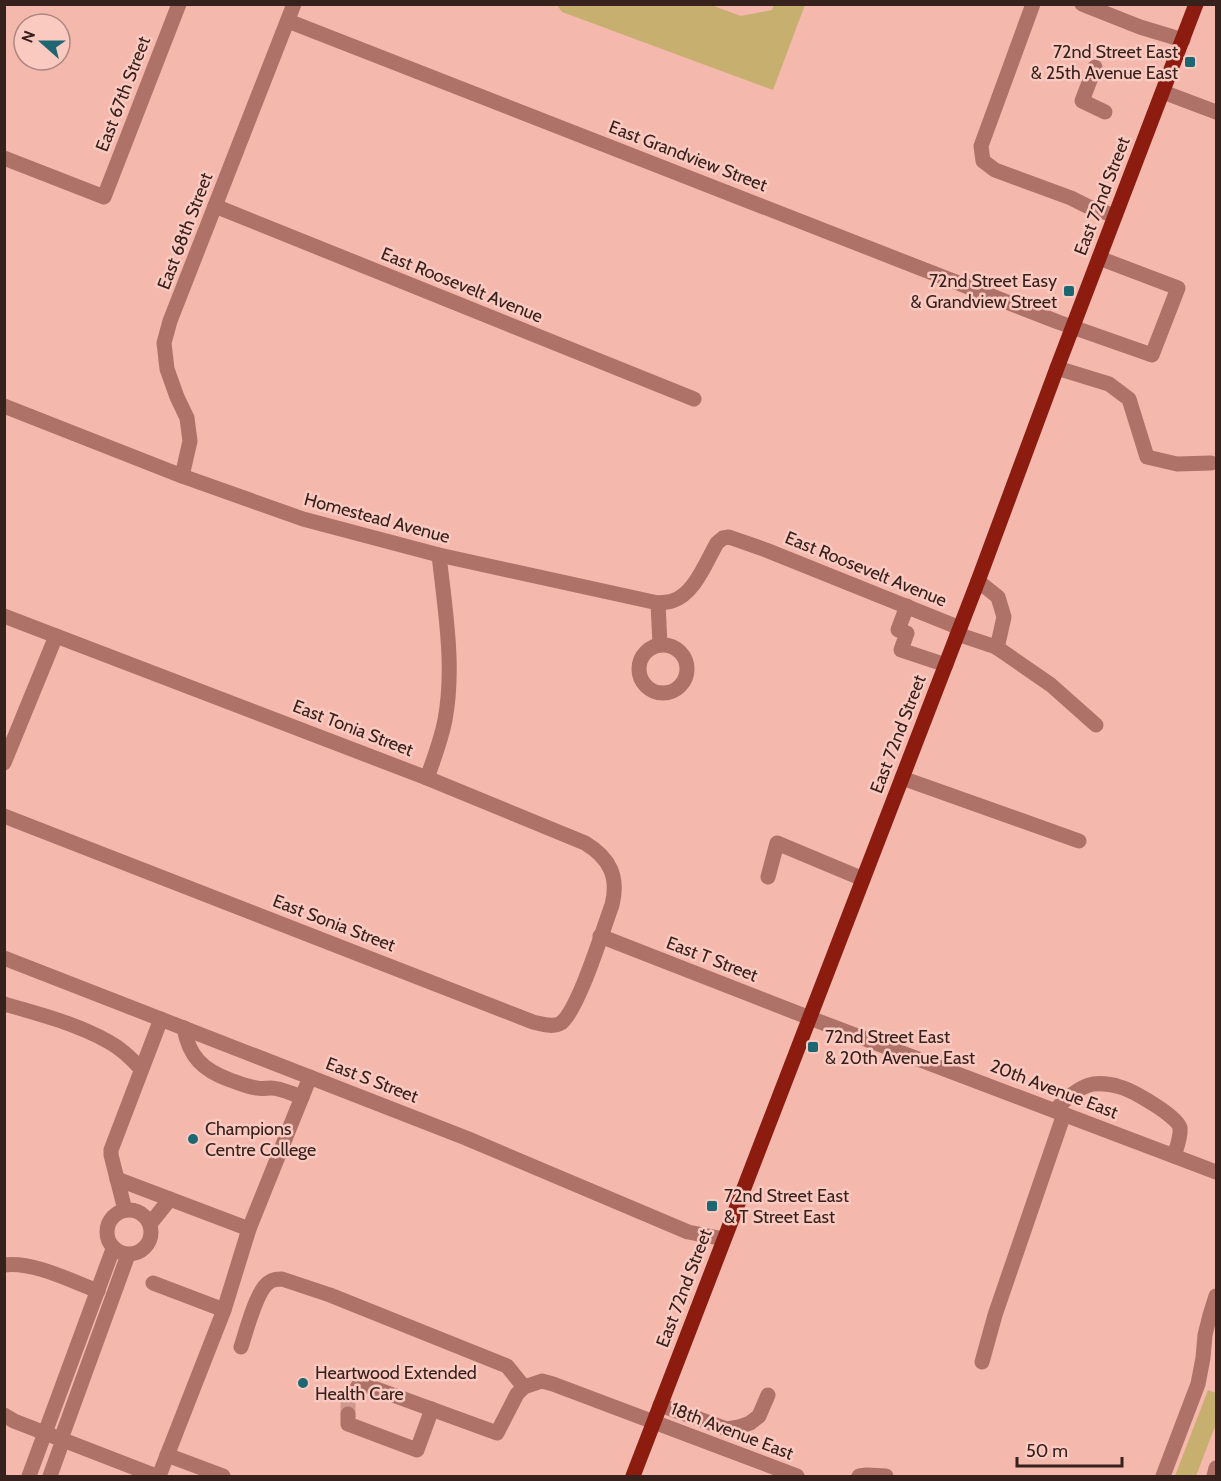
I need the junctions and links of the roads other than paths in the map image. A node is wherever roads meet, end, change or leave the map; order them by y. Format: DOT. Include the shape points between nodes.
graph roads {
  1 [pos="179,4"];
  2 [pos="294,4"];
  3 [pos="1033,4"];
  4 [pos="1082,4"];
  5 [pos="1196,4"];
  6 [pos="1110,10"];
  7 [pos="288,21"];
  8 [pos="1183,40"];
  9 [pos="1095,67"];
  10 [pos="1163,92"];
  11 [pos="1105,112"];
  12 [pos="1216,112"];
  13 [pos="4,158"];
  14 [pos="215,206"];
  15 [pos="1115,216"];
  16 [pos="1099,258"];
  17 [pos="1073,328"];
  18 [pos="1057,368"];
  19 [pos="694,399"];
  20 [pos="4,406"];
  21 [pos="1211,463"];
  22 [pos="182,476"];
  23 [pos="439,555"];
  24 [pos="978,581"];
  25 [pos="658,603"];
  26 [pos="907,606"];
  27 [pos="4,616"];
  28 [pos="959,631"];
  29 [pos="56,636"];
  30 [pos="660,645"];
  31 [pos="997,648"];
  32 [pos="946,665"];
  33 [pos="1096,725"];
  34 [pos="4,763"];
  35 [pos="427,778"];
  36 [pos="902,778"];
  37 [pos="4,816"];
  38 [pos="1079,841"];
  39 [pos="768,877"];
  40 [pos="863,879"];
  41 [pos="600,936"];
  42 [pos="4,958"];
  43 [pos="4,1004"];
  44 [pos="160,1018"];
  45 [pos="810,1018"];
  46 [pos="184,1028"];
  47 [pos="141,1069"];
  48 [pos="310,1077"];
  49 [pos="302,1097"];
  50 [pos="1059,1112"];
  51 [pos="1174,1156"];
  52 [pos="1216,1172"];
  53 [pos="117,1179"];
  54 [pos="170,1199"];
  55 [pos="125,1210"];
  56 [pos="150,1224"];
  57 [pos="249,1229"];
  58 [pos="724,1239"];
  59 [pos="113,1249"];
  60 [pos="128,1255"];
  61 [pos="4,1265"];
  62 [pos="153,1283"];
  63 [pos="98,1291"];
  64 [pos="1216,1296"];
  65 [pos="224,1310"];
  66 [pos="241,1347"];
  67 [pos="982,1362"];
  68 [pos="524,1387"];
  69 [pos="355,1391"];
  70 [pos="768,1395"];
  71 [pos="660,1405"];
  72 [pos="432,1409"];
  73 [pos="348,1414"];
  74 [pos="4,1415"];
  75 [pos="653,1422"];
  76 [pos="46,1434"];
  77 [pos="62,1439"];
  78 [pos="167,1455"];
  79 [pos="1216,1468"];
  80 [pos="29,1476"];
  81 [pos="50,1476"];
  82 [pos="157,1476"];
  83 [pos="223,1476"];
  84 [pos="633,1476"];
  85 [pos="797,1476"];
  86 [pos="859,1476"];
  87 [pos="886,1476"];
  88 [pos="1163,1476"];
  89 [pos="1214,1476"];
  1 -- 13 [label="street, East 67th Street" via="104,197"];
  2 -- 7 [label="street, East 68th Street"];
  3 -- 15 [label="street" via="981,146 983,161 994,170"];
  4 -- 6 [label="street"];
  5 -- 8 [label="main road, East 72nd Street"];
  6 -- 8 [label="street" via="1140,27"];
  7 -- 14 [label="street, East 68th Street"];
  7 -- 17 [label="street, East Grandview Street"];
  8 -- 10 [label="main road, East 72nd Street"];
  9 -- 11 [label="street" via="1082,101"];
  10 -- 12 [label="street"];
  10 -- 15 [label="main road, East 72nd Street"];
  14 -- 19 [label="street, East Roosevelt Avenue"];
  14 -- 22 [label="street, East 68th Street" via="164,343 167,369 187,418 190,441"];
  15 -- 16 [label="main road, East 72nd Street"];
  16 -- 17 [label="main road, East 72nd Street"];
  16 -- 17 [label="street, East Grandview Street" via="1178,288 1152,355"];
  17 -- 18 [label="main road, East 72nd Street"];
  18 -- 21 [label="street" via="1109,384 1129,399 1147,457 1177,464"];
  18 -- 24 [label="main road, East 72nd Street"];
  20 -- 22 [label="street, Homestead Avenue"];
  22 -- 23 [label="street, Homestead Avenue" via="303,519"];
  23 -- 25 [label="street, Homestead Avenue"];
  23 -- 35 [label="street" via="449,678 444,722"];
  24 -- 28 [label="main road, East 72nd Street"];
  24 -- 31 [label="street" via="998,597 1004,617"];
  25 -- 26 [label="street, East Roosevelt Avenue" via="682,597 691,589 717,543 729,537"];
  25 -- 30 [label="street"];
  26 -- 28 [label="street, East Roosevelt Avenue"];
  26 -- 32 [label="street" via="898,630 907,633 901,650"];
  27 -- 29 [label="street, East Tonia Street"];
  28 -- 31 [label="street, East Roosevelt Avenue"];
  28 -- 32 [label="main road, East 72nd Street"];
  29 -- 34 [label="street"];
  29 -- 35 [label="street, East Tonia Street"];
  31 -- 33 [label="street, East Roosevelt Avenue" via="1052,685"];
  32 -- 36 [label="main road, East 72nd Street"];
  35 -- 41 [label="street, East Tonia Street" via="597,851 611,872 615,894"];
  36 -- 38 [label="street"];
  36 -- 40 [label="main road, East 72nd Street"];
  37 -- 41 [label="street, East Sonia Street" via="547,1025 557,1025 569,1013"];
  39 -- 40 [label="street" via="777,843"];
  40 -- 45 [label="main road, East 72nd Street"];
  41 -- 45 [label="street, East T Street"];
  42 -- 44 [label="street, East S Street"];
  43 -- 47 [label="street" via="62,1021 109,1042"];
  44 -- 46 [label="street, East S Street"];
  44 -- 47 [label="street"];
  45 -- 50 [label="street, 20th Avenue East"];
  45 -- 58 [label="main road, East 72nd Street"];
  46 -- 48 [label="street, East S Street"];
  46 -- 49 [label="street" via="192,1054 209,1071 254,1088 272,1088"];
  47 -- 53 [label="street" via="111,1149"];
  48 -- 49 [label="street"];
  48 -- 58 [label="street, East S Street" via="688,1232"];
  49 -- 57 [label="street"];
  50 -- 51 [label="street, 20th Avenue East"];
  50 -- 51 [label="street" via="1078,1090 1090,1084 1122,1087 1179,1124"];
  50 -- 67 [label="street"];
  51 -- 52 [label="street, 20th Avenue East"];
  53 -- 54 [label="street"];
  53 -- 55 [label="street"];
  54 -- 56 [label="street"];
  54 -- 57 [label="street"];
  55 -- 56 [label="street" via="140,1213"];
  55 -- 59 [label="street" via="118,1212 106,1229"];
  56 -- 60 [label="street" via="147,1246"];
  57 -- 65 [label="street"];
  58 -- 71 [label="main road, East 72nd Street"];
  59 -- 60 [label="street"];
  59 -- 63 [label="street"];
  60 -- 77 [label="street"];
  61 -- 63 [label="street" via="45,1270"];
  62 -- 65 [label="street"];
  63 -- 76 [label="street"];
  64 -- 88 [label="street" via="1198,1384"];
  65 -- 78 [label="street"];
  66 -- 68 [label="street" via="263,1287 282,1279 507,1366"];
  68 -- 72 [label="street" via="497,1433"];
  68 -- 75 [label="street, 18th Avenue East" via="542,1381"];
  69 -- 72 [label="street" via="360,1383"];
  70 -- 71 [label="street" via="759,1416 750,1423 727,1429"];
  71 -- 75 [label="main road, East 72nd Street"];
  72 -- 73 [label="street" via="417,1450 348,1424"];
  74 -- 76 [label="street"];
  75 -- 84 [label="main road, East 72nd Street"];
  75 -- 85 [label="street, 18th Avenue East"];
  76 -- 77 [label="street"];
  76 -- 80 [label="street"];
  77 -- 81 [label="street"];
  77 -- 82 [label="street"];
  78 -- 82 [label="street"];
  78 -- 83 [label="street"];
  79 -- 89 [label="street"];
  86 -- 87 [label="street"];
}
